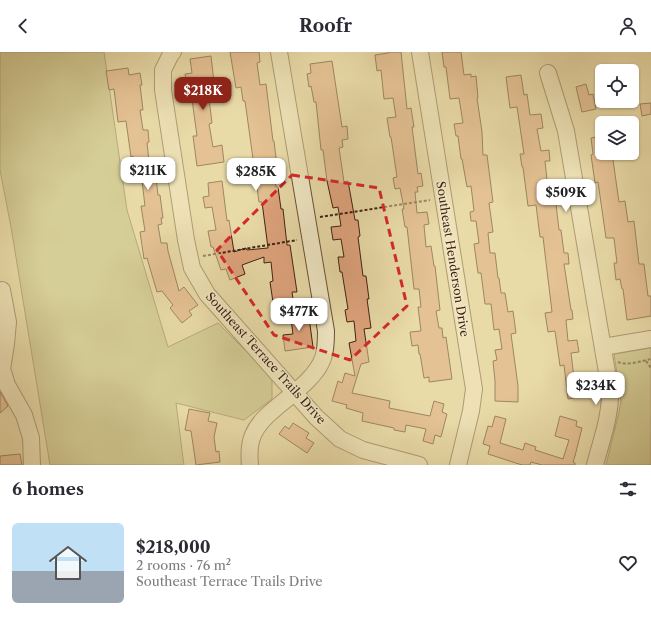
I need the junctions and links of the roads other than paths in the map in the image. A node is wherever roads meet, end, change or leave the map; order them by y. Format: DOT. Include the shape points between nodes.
graph roads {
  1 [pos="173,52"];
  2 [pos="279,52"];
  3 [pos="420,52"];
  4 [pos="548,73"];
  5 [pos="2,290"];
  6 [pos="651,339"];
  7 [pos="603,347"];
  8 [pos="294,392"];
  9 [pos="32,465"];
  10 [pos="250,465"];
  11 [pos="419,465"];
  12 [pos="458,465"];
  13 [pos="595,465"];
  1 -- 8 [label="street, Southeast Terrace Trails Drive" via="163,70 163,90 192,268 208,294"];
  2 -- 8 [label="street" via="326,331 326,345 319,367"];
  3 -- 12 [label="street, Southeast Henderson Drive" via="474,389"];
  4 -- 7 [label="street" via="566,131"];
  5 -- 9 [label="street" via="8,322 2,369 24,415 31,438"];
  6 -- 7 [label="street"];
  7 -- 13 [label="street" via="611,402"];
  8 -- 10 [label="street" via="259,424 250,444"];
  8 -- 11 [label="street, Southeast Terrace Trails Drive" via="340,439 363,450"];
}
